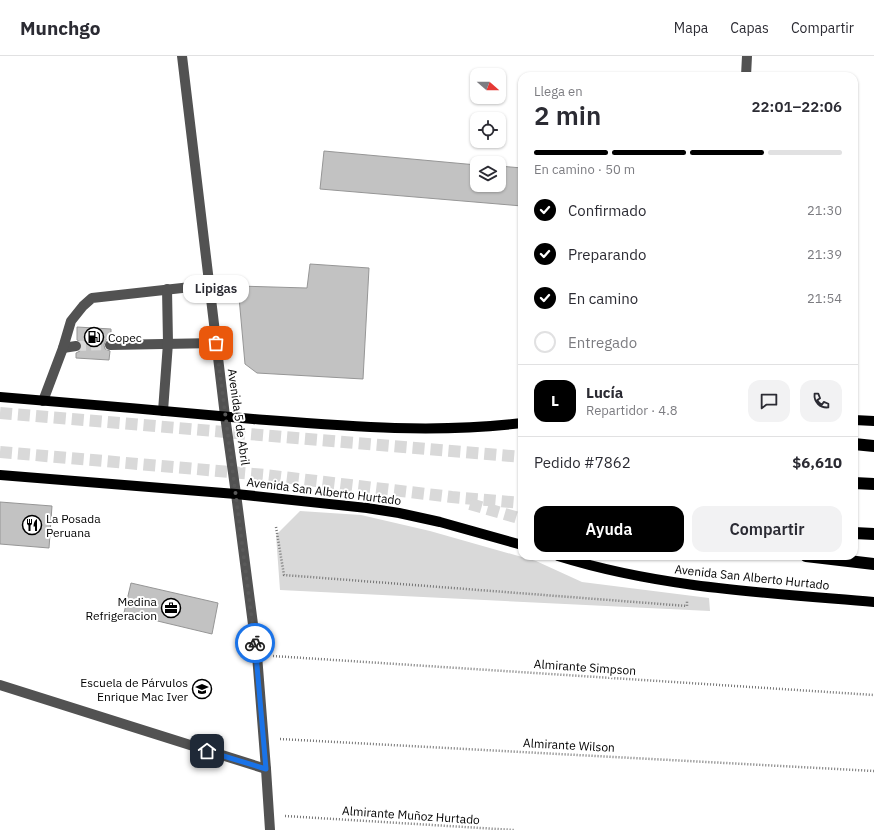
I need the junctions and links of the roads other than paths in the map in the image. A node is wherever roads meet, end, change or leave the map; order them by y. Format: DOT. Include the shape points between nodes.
graph roads {
  1 [pos="182,56"];
  2 [pos="747,56"];
  3 [pos="746,72"];
  4 [pos="209,285"];
  5 [pos="167,289"];
  6 [pos="168,343"];
  7 [pos="216,343"];
  8 [pos="110,345"];
  9 [pos="76,346"];
  10 [pos="63,348"];
  11 [pos="0,397"];
  12 [pos="43,401"];
  13 [pos="163,411"];
  14 [pos="225,416"];
  15 [pos="858,420"];
  16 [pos="874,421"];
  17 [pos="518,424"];
  18 [pos="858,444"];
  19 [pos="874,446"];
  20 [pos="0,475"];
  21 [pos="858,483"];
  22 [pos="874,484"];
  23 [pos="236,494"];
  24 [pos="858,532"];
  25 [pos="874,534"];
  26 [pos="518,544"];
  27 [pos="572,560"];
  28 [pos="840,560"];
  29 [pos="874,564"];
  30 [pos="874,602"];
  31 [pos="0,685"];
  32 [pos="266,769"];
  33 [pos="270,830"];
  1 -- 4 [label="street, Avenida 5 de Abril"];
  2 -- 3 [label="street"];
  4 -- 5 [label="street"];
  4 -- 7 [label="street, Avenida 5 de Abril"];
  5 -- 6 [label="street"];
  5 -- 10 [label="street" via="92,298 71,321"];
  6 -- 7 [label="street"];
  6 -- 8 [label="street"];
  6 -- 13 [label="street"];
  7 -- 14 [label="street, Avenida 5 de Abril"];
  9 -- 10 [label="street"];
  10 -- 12 [label="street"];
  11 -- 12 [label="main road"];
  12 -- 13 [label="main road"];
  13 -- 14 [label="main road"];
  14 -- 17 [label="main road" via="404,429 495,427"];
  14 -- 23 [label="street, Avenida 5 de Abril"];
  15 -- 16 [label="main road"];
  18 -- 19 [label="highway"];
  20 -- 23 [label="main road, Avenida San Alberto Hurtado"];
  21 -- 22 [label="highway"];
  23 -- 26 [label="main road, Avenida San Alberto Hurtado" via="399,513"];
  23 -- 32 [label="street, Avenida 5 de Abril" via="257,655"];
  24 -- 25 [label="highway"];
  27 -- 30 [label="main road, Avenida San Alberto Hurtado" via="606,570 689,584"];
  28 -- 29 [label="highway"];
  31 -- 32 [label="street"];
  32 -- 33 [label="street, Avenida 5 de Abril"];
}
